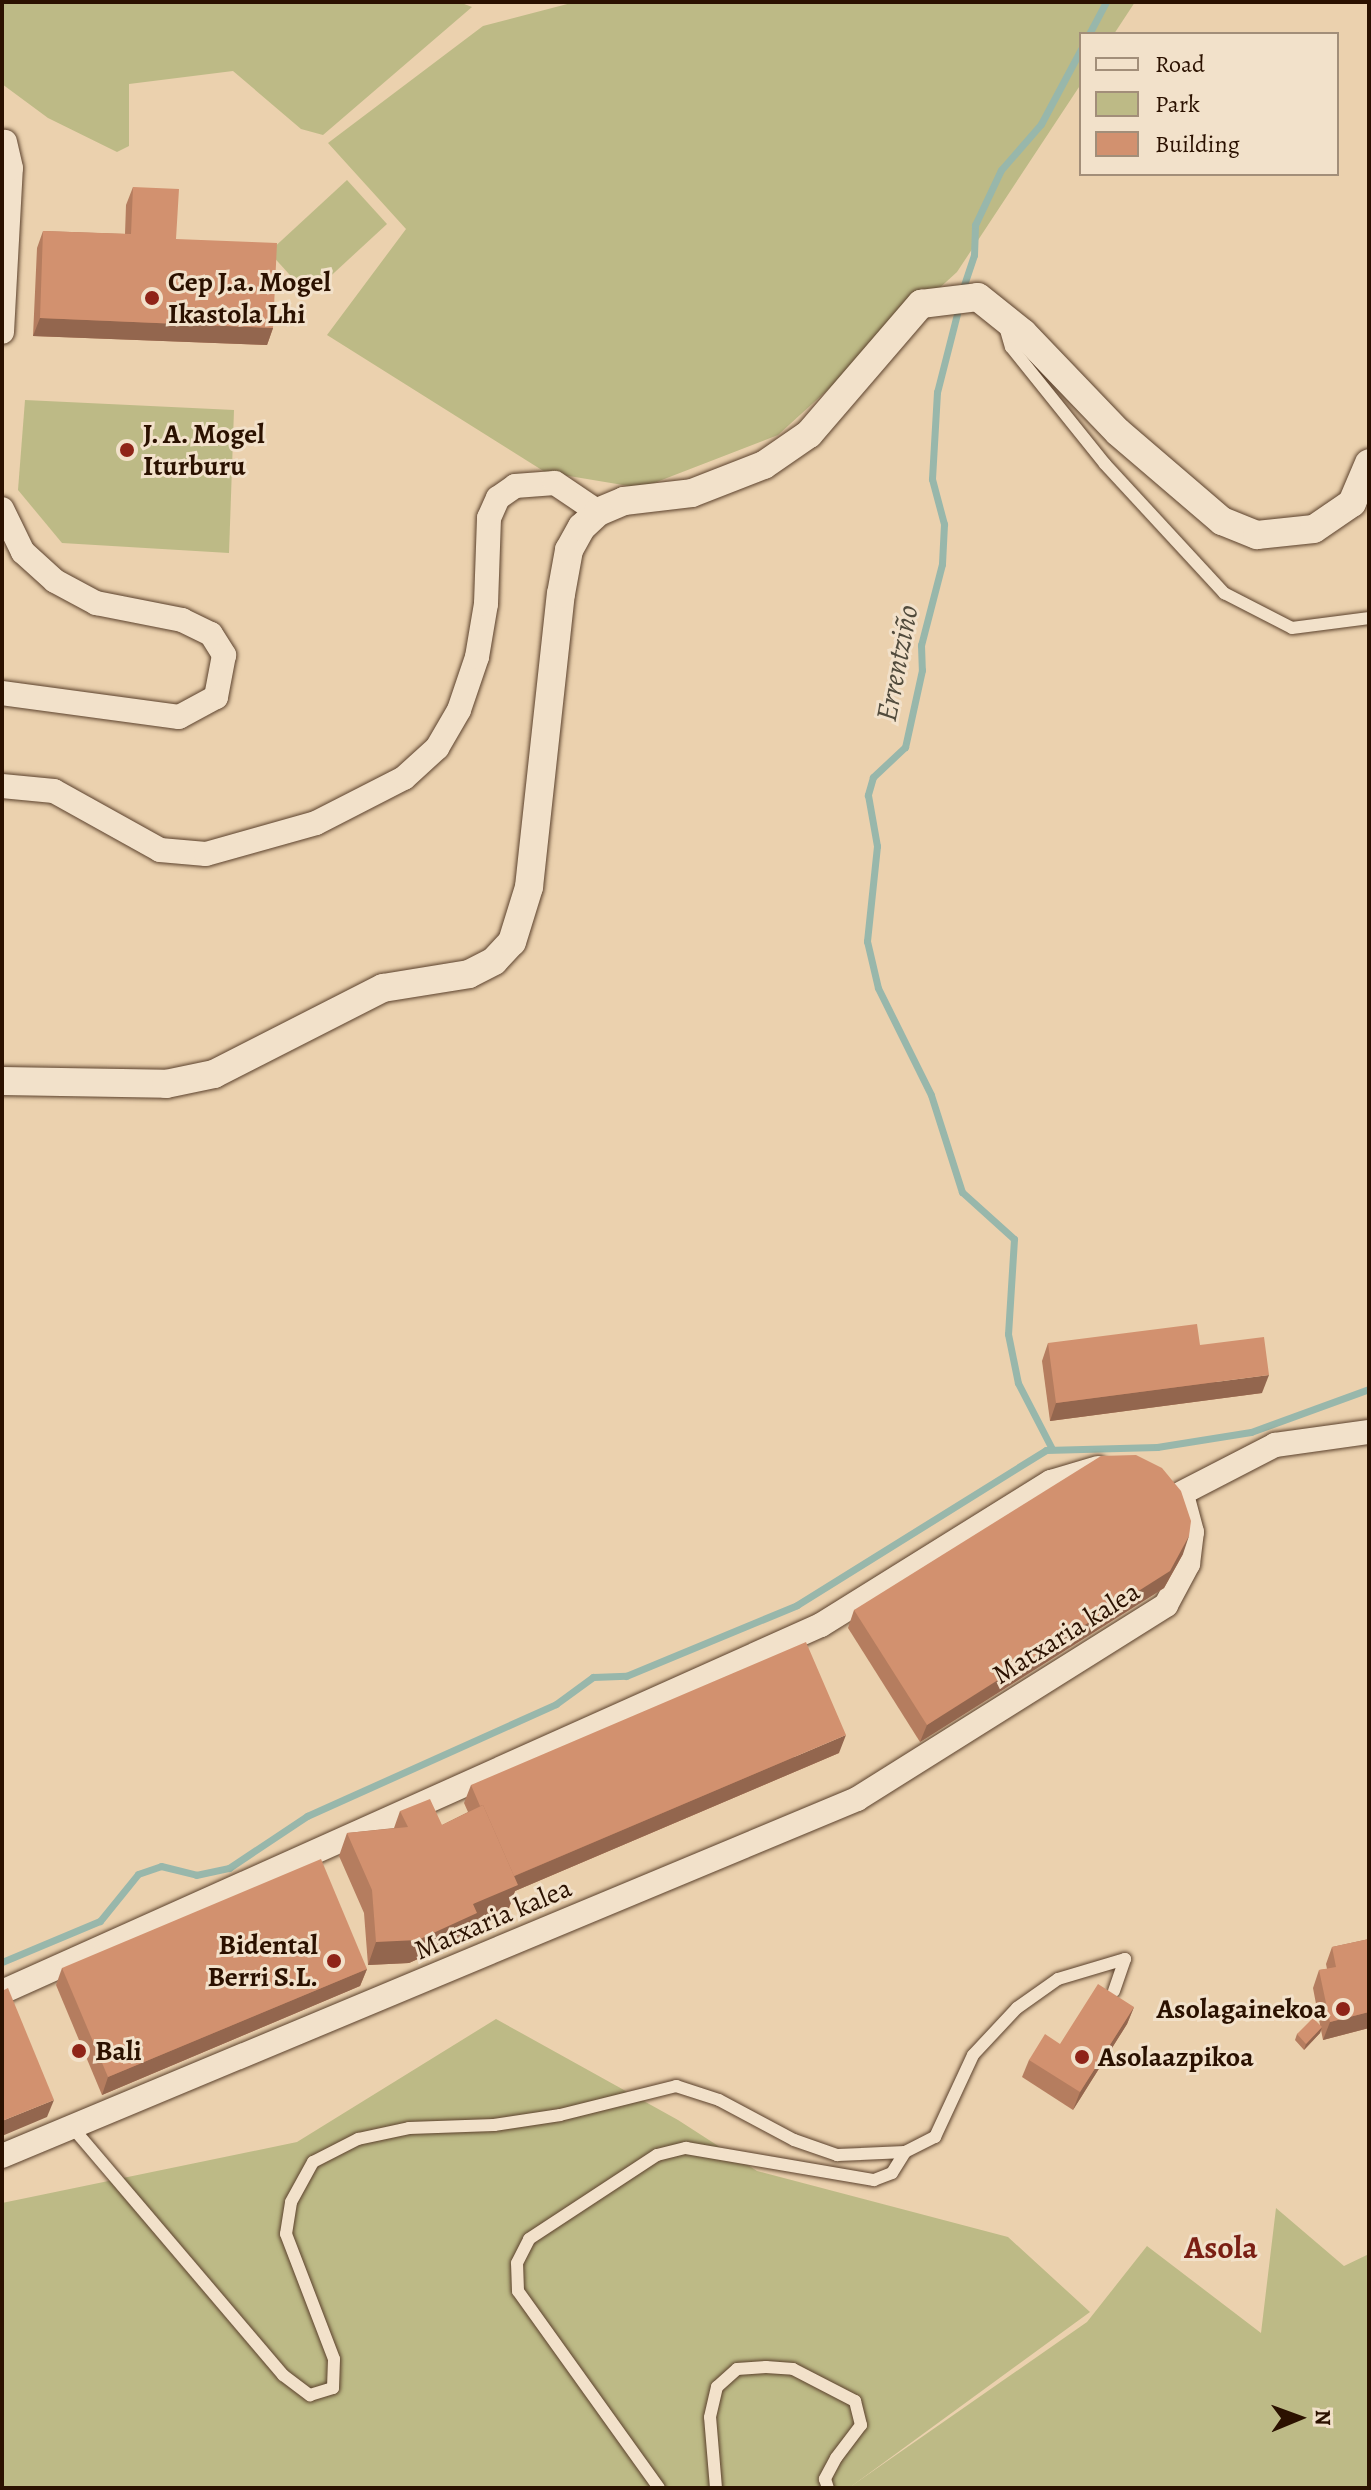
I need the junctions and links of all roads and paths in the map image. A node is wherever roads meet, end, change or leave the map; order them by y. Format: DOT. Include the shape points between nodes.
graph roads {
  1 [pos="3,140"];
  2 [pos="1003,320"];
  3 [pos="2,332"];
  4 [pos="1369,463"];
  5 [pos="2,509"];
  6 [pos="598,512"];
  7 [pos="1369,618"];
  8 [pos="2,693"];
  9 [pos="2,786"];
  10 [pos="2,1081"];
  11 [pos="1369,1432"];
  12 [pos="1120,1465"];
  13 [pos="1114,1991"];
  14 [pos="2,1992"];
  15 [pos="72,2127"];
  16 [pos="905,2152"];
  17 [pos="2,2156"];
  18 [pos="659,2488"];
  19 [pos="716,2488"];
  20 [pos="828,2488"];
  1 -- 3 [label="street" via="11,168"];
  2 -- 4 [label="street" via="1118,432 1222,521 1257,535 1314,529 1352,503"];
  2 -- 6 [label="street" via="978,297 921,304 809,434 764,465 692,493 624,501"];
  2 -- 7 [label="lane" via="1011,347 1105,464 1224,593 1292,628"];
  5 -- 8 [label="street" via="23,552 55,581 96,603 182,620 211,634 224,655 224,674 216,697 179,717"];
  6 -- 9 [label="street" via="555,483 523,484 498,498 489,518 480,644 459,710 437,748 404,778 316,823 206,854 160,850 54,791"];
  6 -- 10 [label="street" via="569,550 529,887 512,942 494,961 469,974 383,988 214,1074 166,1084"];
  11 -- 15 [label="street, Matxaria kalea" via="1275,1445 1172,1486 1192,1532 1188,1564 1166,1605 857,1799"];
  12 -- 14 [label="street" via="1051,1482 821,1625"];
  13 -- 16 [label="lane" via="1125,1959 1058,1979 1017,2008 973,2055 935,2137"];
  15 -- 16 [label="lane" via="283,2375 310,2395 333,2388 334,2359 286,2234 291,2202 313,2162 358,2139 409,2128 494,2125 560,2115 676,2086 719,2100 794,2140 837,2155"];
  15 -- 17 [label="street, Matxaria kalea"];
  16 -- 18 [label="lane" via="892,2173 874,2180 686,2148 657,2155 529,2239 517,2263 518,2291"];
  19 -- 20 [label="lane" via="710,2417 717,2387 737,2369 766,2367 793,2369 855,2401 861,2425 836,2458 825,2479"];
}
